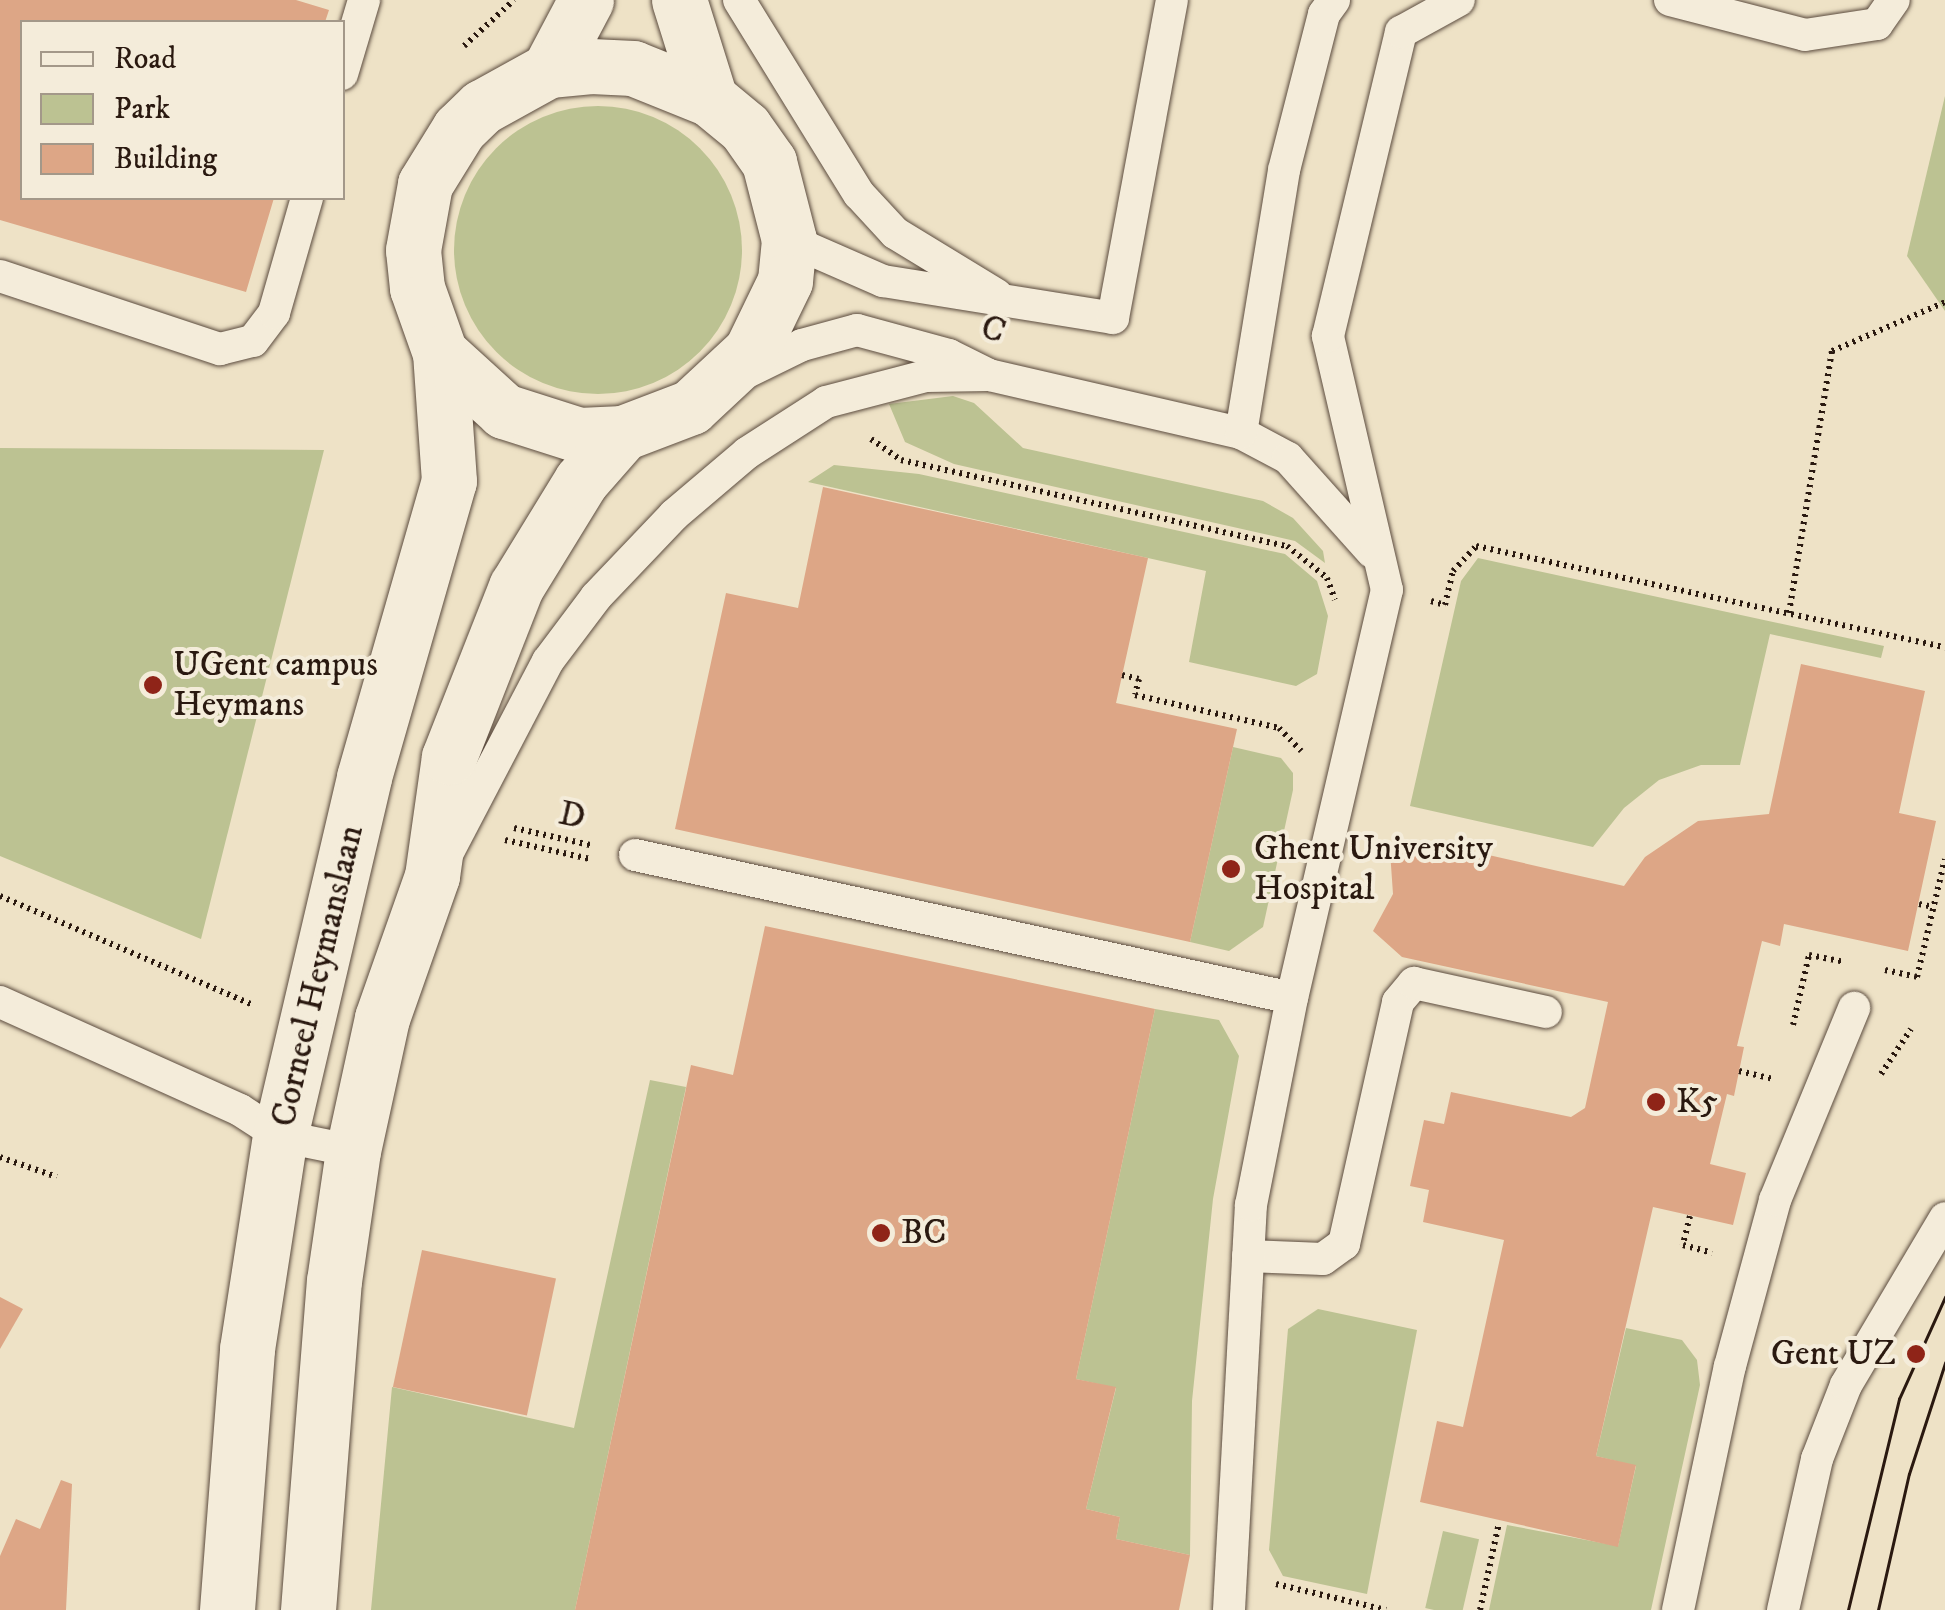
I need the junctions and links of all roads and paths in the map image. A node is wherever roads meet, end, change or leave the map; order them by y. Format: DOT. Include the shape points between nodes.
graph roads {
  1 [pos="364,0"];
  2 [pos="586,0"];
  3 [pos="679,0"];
  4 [pos="739,0"];
  5 [pos="1172,0"];
  6 [pos="1334,0"];
  7 [pos="1459,0"];
  8 [pos="1670,0"];
  9 [pos="1894,0"];
  10 [pos="345,64"];
  11 [pos="549,70"];
  12 [pos="710,99"];
  13 [pos="306,200"];
  14 [pos="789,240"];
  15 [pos="0,276"];
  16 [pos="997,295"];
  17 [pos="1945,302"];
  18 [pos="440,353"];
  19 [pos="989,375"];
  20 [pos="722,384"];
  21 [pos="623,433"];
  22 [pos="1241,434"];
  23 [pos="857,435"];
  24 [pos="1387,590"];
  25 [pos="1788,613"];
  26 [pos="1945,646"];
  27 [pos="1122,675"];
  28 [pos="1307,769"];
  29 [pos="498,825"];
  30 [pos="494,837"];
  31 [pos="635,855"];
  32 [pos="1945,859"];
  33 [pos="597,860"];
  34 [pos="432,876"];
  35 [pos="0,896"];
  36 [pos="1919,904"];
  37 [pos="233,997"];
  38 [pos="1292,998"];
  39 [pos="0,1002"];
  40 [pos="1854,1008"];
  41 [pos="1546,1012"];
  42 [pos="280,1136"];
  43 [pos="353,1151"];
  44 [pos="0,1157"];
  45 [pos="57,1176"];
  46 [pos="1945,1218"];
  47 [pos="1248,1256"];
  48 [pos="1498,1523"];
  49 [pos="1228,1556"];
  50 [pos="227,1610"];
  51 [pos="308,1610"];
  52 [pos="1229,1610"];
  53 [pos="1386,1610"];
  54 [pos="1480,1610"];
  55 [pos="1678,1610"];
  56 [pos="1783,1610"];
  1 -- 10 [label="lane"];
  2 -- 11 [label="street"];
  3 -- 12 [label="street"];
  4 -- 16 [label="lane" via="859,194 895,233"];
  5 -- 16 [label="lane" via="1113,318"];
  6 -- 22 [label="lane" via="1324,14 1284,170"];
  7 -- 24 [label="lane" via="1401,32 1328,336"];
  8 -- 9 [label="lane" via="1805,36 1877,24"];
  11 -- 12 [label="street, Corneel Heymanslaan" via="633,68"];
  11 -- 18 [label="street, Corneel Heymanslaan" via="482,107 458,129 425,184 413,250 417,288"];
  12 -- 14 [label="street, Corneel Heymanslaan" via="745,128 768,162"];
  13 -- 15 [label="lane" via="274,313 253,341 220,349"];
  14 -- 16 [label="lane" via="883,281 967,299"];
  14 -- 20 [label="street, Corneel Heymanslaan" via="772,318"];
  17 -- 25 [label="path" via="1832,351"];
  18 -- 21 [label="street, Corneel Heymanslaan" via="504,410 579,435"];
  18 -- 42 [label="street, Corneel Heymanslaan" via="450,435 440,528 360,794"];
  19 -- 20 [label="lane, C" via="949,355 858,330 802,345"];
  19 -- 22 [label="lane, C"];
  19 -- 34 [label="lane" via="926,376 826,402 747,453 674,515 596,596 548,662"];
  20 -- 21 [label="street, Corneel Heymanslaan" via="657,424"];
  21 -- 34 [label="street, Corneel Heymanslaan" via="545,535 480,666 449,757"];
  22 -- 24 [label="lane, C" via="1288,458 1316,484 1366,539"];
  23 -- 24 [label="path" via="900,460 1287,546 1328,578"];
  24 -- 25 [label="path" via="1445,605 1453,571 1476,546"];
  24 -- 38 [label="lane"];
  25 -- 26 [label="path"];
  27 -- 28 [label="path" via="1138,679 1135,696 1279,728 1293,738"];
  29 -- 31 [label="path, D"];
  30 -- 33 [label="path"];
  31 -- 38 [label="lane"];
  32 -- 36 [label="path" via="1933,908"];
  34 -- 43 [label="street, Corneel Heymanslaan" via="382,1018"];
  35 -- 37 [label="path"];
  38 -- 47 [label="lane" via="1251,1204"];
  39 -- 42 [label="lane" via="240,1110"];
  40 -- 55 [label="lane" via="1775,1200 1730,1366"];
  41 -- 47 [label="lane" via="1414,982 1398,1002 1344,1244 1323,1260"];
  42 -- 43 [label="lane"];
  42 -- 50 [label="street, Corneel Heymanslaan" via="247,1349"];
  43 -- 51 [label="street, Corneel Heymanslaan" via="334,1281"];
  44 -- 45 [label="path"];
  46 -- 56 [label="lane" via="1846,1385 1817,1460"];
  47 -- 49 [label="lane"];
  48 -- 54 [label="path"];
  49 -- 52 [label="lane"];
  49 -- 53 [label="path" via="1262,1558 1278,1586"];
}
